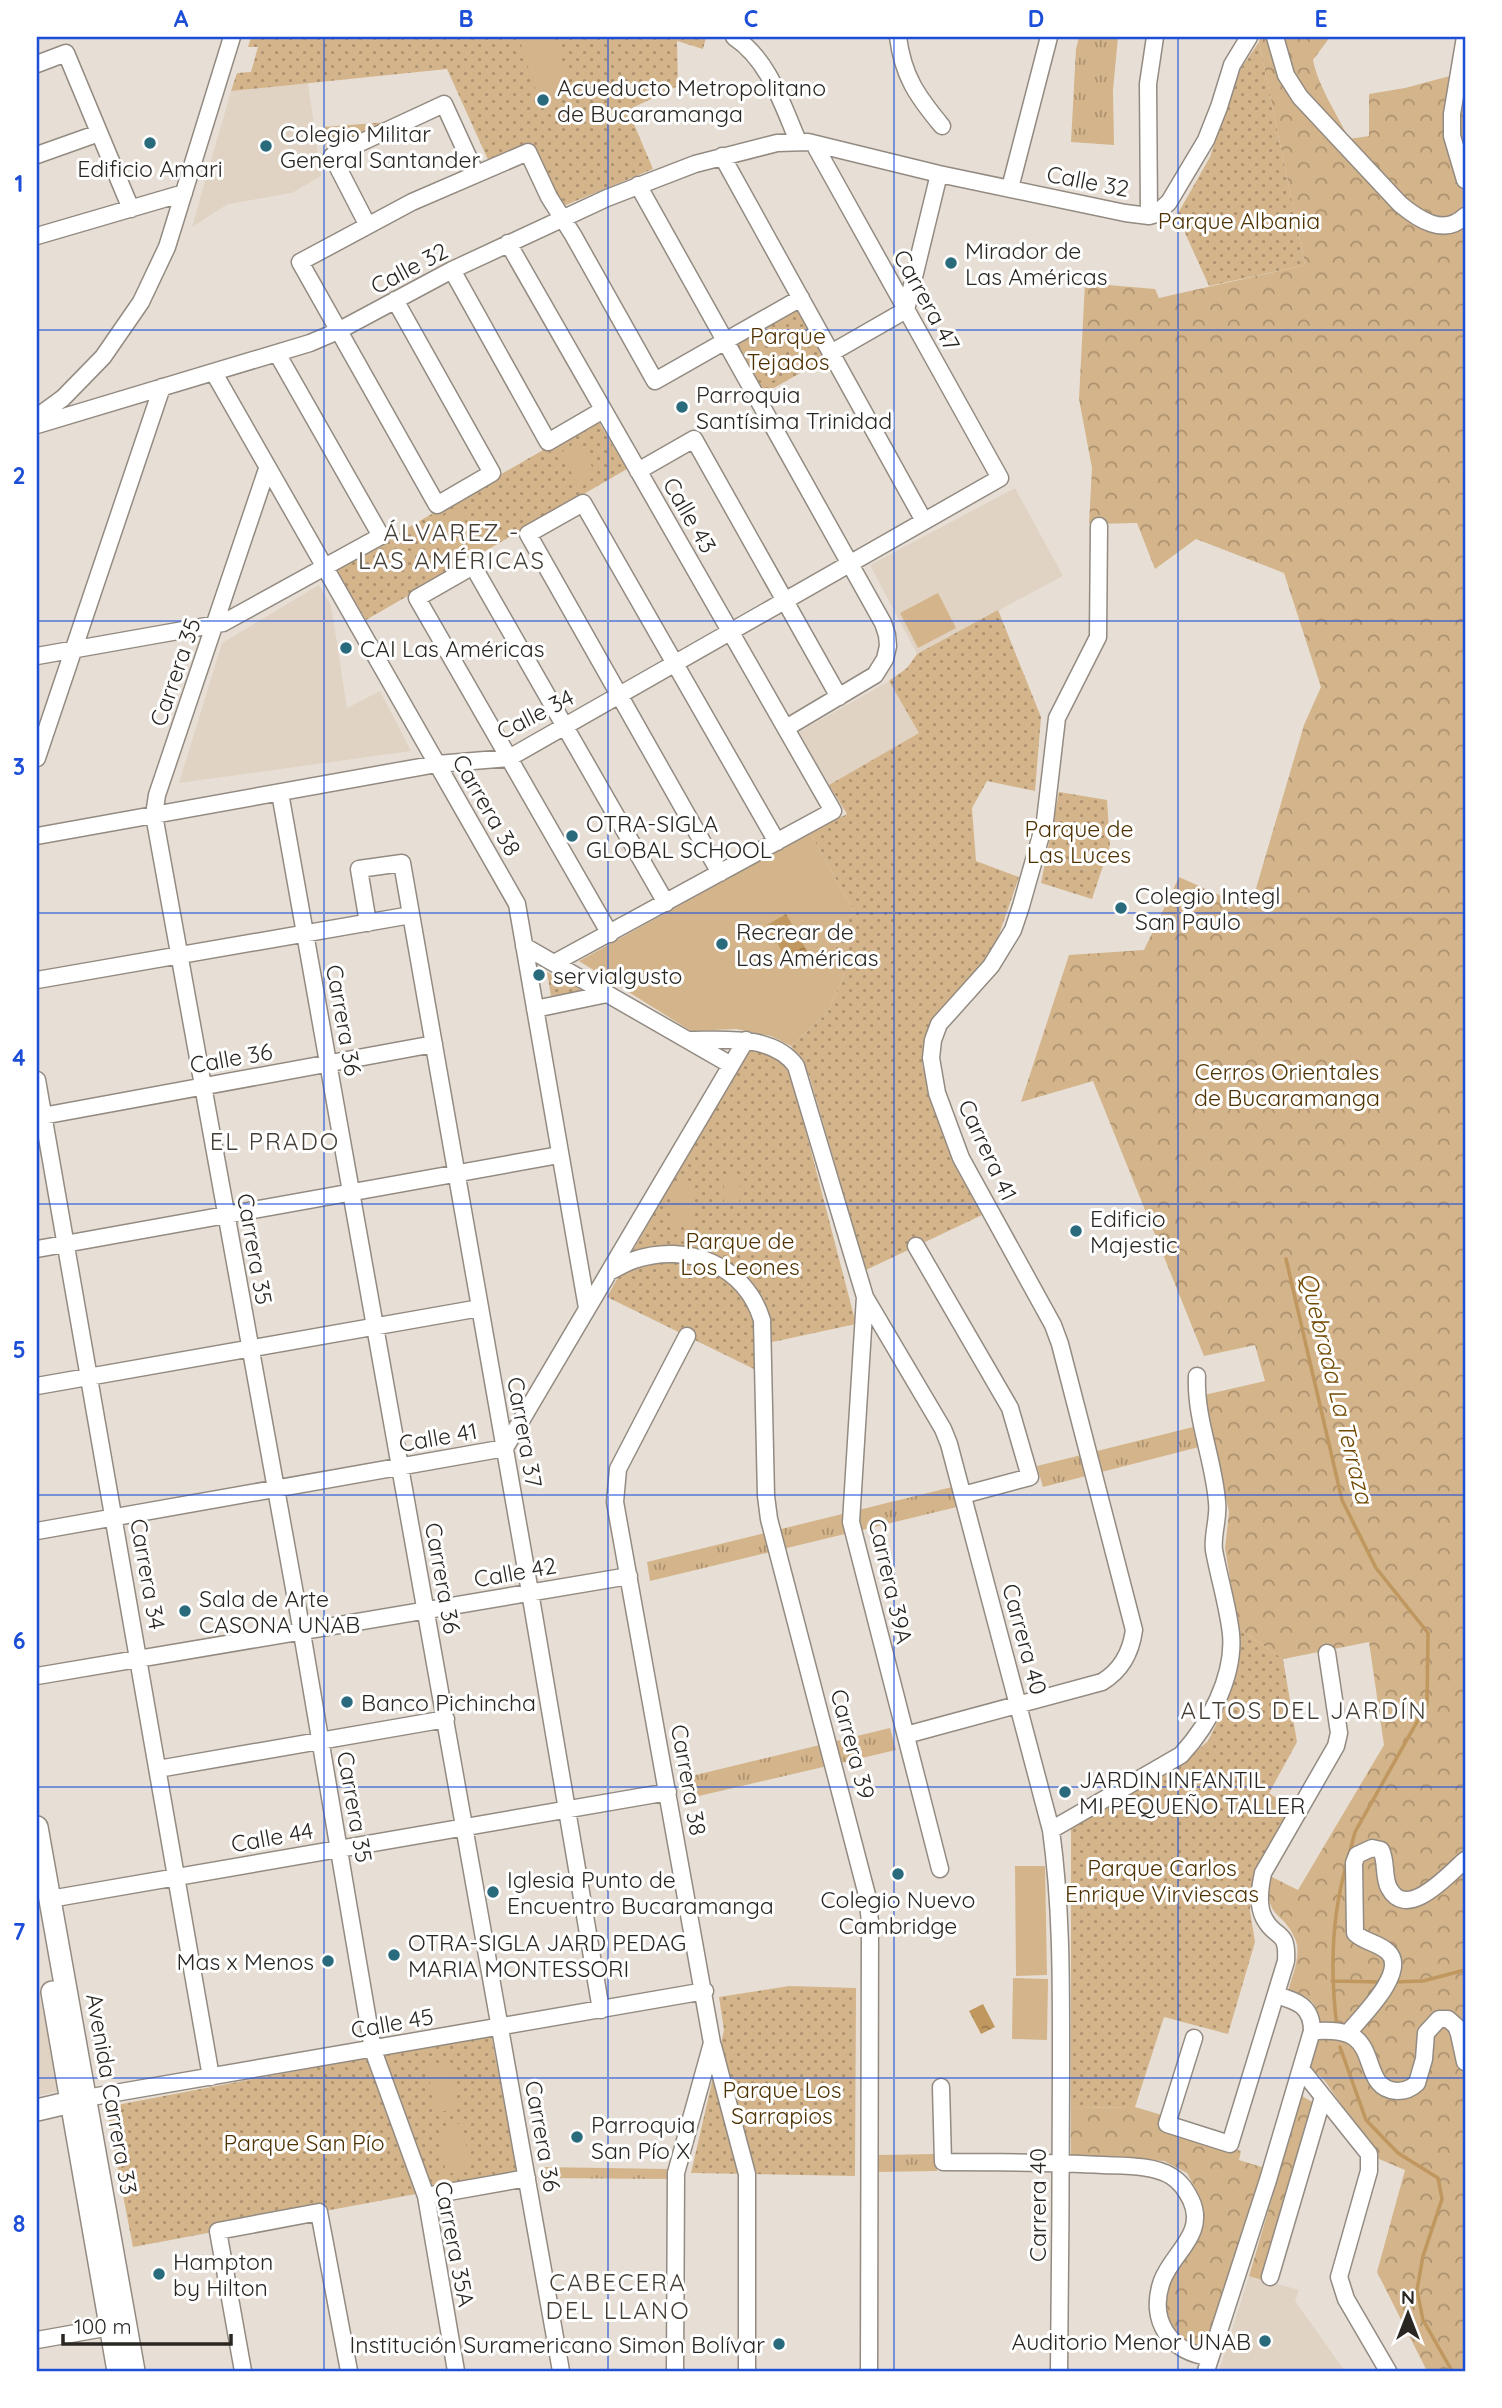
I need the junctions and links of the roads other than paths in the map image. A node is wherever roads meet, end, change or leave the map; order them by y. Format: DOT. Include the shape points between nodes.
graph roads {
  1 [pos="232,37"];
  2 [pos="734,37"];
  3 [pos="898,37"];
  4 [pos="1049,37"];
  5 [pos="1155,37"];
  6 [pos="1249,37"];
  7 [pos="1275,37"];
  8 [pos="1465,37"];
  9 [pos="37,64"];
  10 [pos="942,126"];
  11 [pos="99,133"];
  12 [pos="806,142"];
  13 [pos="37,155"];
  14 [pos="722,156"];
  15 [pos="476,174"];
  16 [pos="939,174"];
  17 [pos="1465,180"];
  18 [pos="638,185"];
  19 [pos="1010,188"];
  20 [pos="184,193"];
  21 [pos="131,209"];
  22 [pos="1149,216"];
  23 [pos="1465,216"];
  24 [pos="562,217"];
  25 [pos="367,224"];
  26 [pos="37,236"];
  27 [pos="508,243"];
  28 [pos="452,270"];
  29 [pos="801,298"];
  30 [pos="395,300"];
  31 [pos="906,310"];
  32 [pos="338,331"];
  33 [pos="725,341"];
  34 [pos="831,353"];
  35 [pos="278,355"];
  36 [pos="214,373"];
  37 [pos="162,387"];
  38 [pos="603,410"];
  39 [pos="37,417"];
  40 [pos="37,425"];
  41 [pos="267,470"];
  42 [pos="638,471"];
  43 [pos="1000,478"];
  44 [pos="924,521"];
  45 [pos="1099,526"];
  46 [pos="850,564"];
  47 [pos="324,569"];
  48 [pos="785,601"];
  49 [pos="215,624"];
  50 [pos="731,632"];
  51 [pos="73,650"];
  52 [pos="37,656"];
  53 [pos="675,664"];
  54 [pos="619,695"];
  55 [pos="839,697"];
  56 [pos="565,726"];
  57 [pos="786,728"];
  58 [pos="37,758"];
  59 [pos="509,758"];
  60 [pos="438,764"];
  61 [pos="280,793"];
  62 [pos="154,815"];
  63 [pos="37,836"];
  64 [pos="777,842"];
  65 [pos="720,873"];
  66 [pos="666,903"];
  67 [pos="411,915"];
  68 [pos="368,922"];
  69 [pos="610,933"];
  70 [pos="306,934"];
  71 [pos="524,946"];
  72 [pos="179,955"];
  73 [pos="554,963"];
  74 [pos="37,980"];
  75 [pos="607,994"];
  76 [pos="535,1009"];
  77 [pos="689,1040"];
  78 [pos="746,1040"];
  79 [pos="433,1044"];
  80 [pos="328,1063"];
  81 [pos="731,1065"];
  82 [pos="37,1080"];
  83 [pos="203,1086"];
  84 [pos="40,1116"];
  85 [pos="559,1155"];
  86 [pos="456,1173"];
  87 [pos="352,1192"];
  88 [pos="226,1215"];
  89 [pos="66,1243"];
  90 [pos="916,1246"];
  91 [pos="37,1249"];
  92 [pos="609,1272"];
  93 [pos="865,1297"];
  94 [pos="480,1308"];
  95 [pos="587,1308"];
  96 [pos="376,1327"];
  97 [pos="687,1336"];
  98 [pos="250,1349"];
  99 [pos="1197,1376"];
  100 [pos="89,1377"];
  101 [pos="37,1386"];
  102 [pos="505,1448"];
  103 [pos="401,1467"];
  104 [pos="276,1489"];
  105 [pos="963,1495"];
  106 [pos="114,1518"];
  107 [pos="37,1531"];
  108 [pos="629,1576"];
  109 [pos="530,1592"];
  110 [pos="426,1610"];
  111 [pos="301,1631"];
  112 [pos="1327,1653"];
  113 [pos="139,1658"];
  114 [pos="37,1676"];
  115 [pos="1018,1705"];
  116 [pos="446,1719"];
  117 [pos="906,1735"];
  118 [pos="320,1741"];
  119 [pos="158,1769"];
  120 [pos="668,1792"];
  121 [pos="567,1809"];
  122 [pos="37,1826"];
  123 [pos="465,1827"];
  124 [pos="1051,1830"];
  125 [pos="339,1849"];
  126 [pos="1465,1860"];
  127 [pos="940,1869"];
  128 [pos="177,1877"];
  129 [pos="43,1901"];
  130 [pos="705,1991"];
  131 [pos="1276,1995"];
  132 [pos="601,2010"];
  133 [pos="500,2028"];
  134 [pos="1312,2031"];
  135 [pos="1347,2034"];
  136 [pos="1194,2038"];
  137 [pos="712,2043"];
  138 [pos="373,2050"];
  139 [pos="1465,2062"];
  140 [pos="1301,2069"];
  141 [pos="211,2077"];
  142 [pos="941,2087"];
  143 [pos="1322,2097"];
  144 [pos="78,2100"];
  145 [pos="37,2110"];
  146 [pos="1061,2162"];
  147 [pos="527,2178"];
  148 [pos="426,2196"];
  149 [pos="1270,2277"];
  150 [pos="110,2327"];
  151 [pos="37,2340"];
  152 [pos="1208,2364"];
  153 [pos="118,2371"];
  154 [pos="134,2371"];
  155 [pos="243,2371"];
  156 [pos="349,2371"];
  157 [pos="456,2371"];
  158 [pos="561,2371"];
  159 [pos="675,2371"];
  160 [pos="747,2371"];
  161 [pos="869,2371"];
  162 [pos="1059,2371"];
  163 [pos="1388,2371"];
  1 -- 20 [label="street"];
  2 -- 12 [label="street, Carrera 47" via="765,69"];
  3 -- 10 [label="street" via="909,81"];
  4 -- 19 [label="street"];
  5 -- 22 [label="street" via="1147,97"];
  6 -- 22 [label="street, Calle 32" via="1231,65 1213,123 1193,165 1169,202"];
  7 -- 23 [label="street" via="1286,75 1300,97 1400,205 1429,224 1446,225"];
  8 -- 17 [label="street" via="1452,114 1452,136"];
  9 -- 11 [label="street" via="66,53"];
  11 -- 13 [label="street"];
  11 -- 21 [label="street"];
  12 -- 14 [label="street, Calle 32"];
  12 -- 16 [label="street, Calle 32"];
  12 -- 31 [label="street, Carrera 47"];
  14 -- 18 [label="street, Calle 32"];
  14 -- 29 [label="street"];
  15 -- 24 [label="street" via="528,152"];
  15 -- 25 [label="street"];
  15 -- 25 [label="street" via="444,104 332,156"];
  16 -- 19 [label="street, Calle 32"];
  16 -- 31 [label="street"];
  18 -- 24 [label="street, Calle 32"];
  18 -- 33 [label="street"];
  19 -- 22 [label="street, Calle 32"];
  20 -- 21 [label="street"];
  20 -- 39 [label="street" via="167,247 118,338 63,398"];
  21 -- 26 [label="street"];
  24 -- 27 [label="street, Calle 32"];
  24 -- 33 [label="street" via="655,381"];
  25 -- 32 [label="street" via="300,261"];
  27 -- 28 [label="street, Calle 32"];
  27 -- 38 [label="street, Calle 43"];
  28 -- 30 [label="street, Calle 32"];
  28 -- 38 [label="street" via="548,442"];
  29 -- 33 [label="street"];
  29 -- 34 [label="street"];
  30 -- 32 [label="street, Calle 32"];
  30 -- 32 [label="street" via="492,473 437,505"];
  31 -- 34 [label="street"];
  31 -- 43 [label="street, Carrera 47"];
  32 -- 35 [label="street, Calle 32"];
  33 -- 46 [label="street"];
  34 -- 44 [label="street"];
  35 -- 36 [label="street, Calle 32"];
  35 -- 47 [label="street" via="382,536"];
  36 -- 37 [label="street, Calle 32"];
  36 -- 41 [label="street, Carrera 38"];
  37 -- 40 [label="street, Calle 32"];
  37 -- 51 [label="street"];
  38 -- 42 [label="street, Calle 43"];
  41 -- 47 [label="street, Carrera 38"];
  41 -- 49 [label="street, Carrera 35"];
  42 -- 48 [label="street" via="694,439"];
  42 -- 50 [label="street, Calle 43"];
  43 -- 44 [label="street, Calle 34"];
  44 -- 46 [label="street, Calle 34"];
  45 -- 115 [label="street, Carrera 41" via="1098,637 1057,718 1045,821 1013,930 991,966 939,1024 933,1041 937,1093 961,1157 1060,1344 1134,1630 1128,1656 1110,1677"];
  46 -- 48 [label="street, Calle 34"];
  46 -- 55 [label="street" via="887,635 885,659 875,675"];
  47 -- 49 [label="street"];
  47 -- 60 [label="street, Carrera 38"];
  48 -- 50 [label="street, Calle 34"];
  48 -- 55 [label="street"];
  49 -- 51 [label="street"];
  49 -- 62 [label="street, Carrera 35"];
  50 -- 53 [label="street, Calle 34"];
  50 -- 57 [label="street, Calle 43"];
  51 -- 52 [label="street"];
  51 -- 58 [label="street"];
  53 -- 54 [label="street, Calle 34"];
  53 -- 54 [label="street" via="583,503 528,534"];
  53 -- 64 [label="street"];
  54 -- 56 [label="street, Calle 34"];
  54 -- 65 [label="street"];
  55 -- 57 [label="street"];
  56 -- 59 [label="street, Calle 34"];
  56 -- 59 [label="street" via="473,566 417,597"];
  56 -- 66 [label="street"];
  57 -- 64 [label="street, Calle 43" via="833,811"];
  59 -- 60 [label="street, Calle 34"];
  59 -- 69 [label="street"];
  60 -- 61 [label="street, Calle 34"];
  60 -- 71 [label="street, Carrera 38" via="517,904"];
  61 -- 62 [label="street, Calle 34"];
  61 -- 70 [label="street, Carrera 36"];
  62 -- 63 [label="street, Calle 34"];
  62 -- 72 [label="street, Carrera 35"];
  64 -- 65 [label="street"];
  65 -- 66 [label="street"];
  66 -- 69 [label="street"];
  67 -- 68 [label="street"];
  67 -- 68 [label="street, Carrera 37" via="402,863 359,869"];
  67 -- 79 [label="street, Carrera 37"];
  68 -- 70 [label="street"];
  69 -- 73 [label="street"];
  70 -- 72 [label="street"];
  70 -- 80 [label="street, Carrera 36"];
  71 -- 73 [label="street, Carrera 40"];
  71 -- 76 [label="street, Carrera 38"];
  72 -- 74 [label="street"];
  72 -- 83 [label="street, Carrera 35"];
  73 -- 75 [label="street, Carrera 40"];
  75 -- 76 [label="street"];
  75 -- 77 [label="street, Carrera 40"];
  76 -- 85 [label="street, Carrera 38"];
  77 -- 78 [label="street, Carrera 40"];
  77 -- 81 [label="street, Carrera 40"];
  78 -- 81 [label="street, Calle 41"];
  78 -- 93 [label="street, Carrera 40" via="785,1054 796,1066"];
  79 -- 80 [label="street, Calle 36"];
  79 -- 86 [label="street, Carrera 37"];
  80 -- 83 [label="street, Calle 36"];
  80 -- 87 [label="street, Carrera 36"];
  81 -- 92 [label="street, Calle 41"];
  82 -- 84 [label="street, Carrera 34"];
  83 -- 84 [label="street, Calle 36"];
  83 -- 88 [label="street, Carrera 35"];
  84 -- 89 [label="street, Carrera 34"];
  85 -- 86 [label="street"];
  85 -- 95 [label="street, Carrera 38"];
  86 -- 87 [label="street"];
  86 -- 94 [label="street, Carrera 37"];
  87 -- 88 [label="street"];
  87 -- 96 [label="street, Carrera 36"];
  88 -- 89 [label="street"];
  88 -- 98 [label="street, Carrera 35"];
  89 -- 91 [label="street"];
  89 -- 100 [label="street, Carrera 34"];
  90 -- 105 [label="street" via="1010,1408 1030,1477"];
  92 -- 95 [label="street, Calle 41"];
  92 -- 161 [label="street, Carrera 39" via="652,1256 701,1257 743,1283 762,1320 769,1519 867,1895 870,1922"];
  93 -- 105 [label="street, Carrera 40" via="943,1429"];
  93 -- 117 [label="street, Carrera 39A" via="851,1522"];
  94 -- 96 [label="street"];
  94 -- 102 [label="street, Carrera 37"];
  95 -- 102 [label="street, Calle 41"];
  96 -- 98 [label="street"];
  96 -- 103 [label="street, Carrera 36"];
  97 -- 108 [label="street, Carrera 38" via="618,1469 615,1502"];
  98 -- 100 [label="street"];
  98 -- 104 [label="street, Carrera 35"];
  99 -- 124 [label="street" via="1198,1406 1218,1503 1214,1546 1231,1642 1228,1669 1205,1723 1181,1755"];
  100 -- 101 [label="street"];
  100 -- 106 [label="street, Carrera 34"];
  102 -- 103 [label="street, Calle 41"];
  102 -- 109 [label="street, Carrera 37"];
  103 -- 104 [label="street, Calle 41"];
  103 -- 110 [label="street, Carrera 36"];
  104 -- 106 [label="street, Calle 41"];
  104 -- 111 [label="street, Carrera 35"];
  105 -- 115 [label="street, Carrera 40"];
  106 -- 107 [label="street, Calle 41"];
  106 -- 113 [label="street, Carrera 34"];
  108 -- 109 [label="street, Calle 42"];
  108 -- 120 [label="street, Carrera 38"];
  109 -- 110 [label="street, Calle 42"];
  109 -- 121 [label="street, Carrera 37"];
  110 -- 111 [label="street, Calle 42"];
  110 -- 116 [label="street, Carrera 36"];
  111 -- 113 [label="street, Calle 42"];
  111 -- 118 [label="street, Carrera 35"];
  112 -- 131 [label="street" via="1339,1733 1336,1746 1263,1873 1260,1887 1264,1918 1286,1941 1286,1961"];
  113 -- 114 [label="street, Calle 42"];
  113 -- 119 [label="street, Carrera 34"];
  115 -- 117 [label="street"];
  115 -- 124 [label="street, Carrera 40"];
  116 -- 118 [label="street"];
  116 -- 123 [label="street, Carrera 36"];
  117 -- 127 [label="street, Carrera 39A"];
  118 -- 119 [label="street"];
  118 -- 125 [label="street, Carrera 35"];
  119 -- 128 [label="street, Carrera 34"];
  120 -- 121 [label="street, Calle 44"];
  120 -- 130 [label="street, Carrera 38"];
  121 -- 123 [label="street, Calle 44"];
  121 -- 132 [label="street, Carrera 37"];
  122 -- 129 [label="main road, Avenida Carrera 33"];
  123 -- 125 [label="street, Calle 44"];
  123 -- 133 [label="street, Carrera 36"];
  124 -- 146 [label="street, Carrera 40" via="1060,1918"];
  125 -- 128 [label="street, Calle 44"];
  125 -- 138 [label="street, Carrera 35"];
  126 -- 135 [label="street" via="1419,1898 1405,1901 1389,1889 1381,1850 1372,1848 1357,1855 1355,1933 1391,1955 1388,1982"];
  128 -- 129 [label="street, Calle 44"];
  128 -- 141 [label="street, Carrera 34"];
  129 -- 144 [label="main road, Avenida Carrera 33"];
  130 -- 132 [label="street, Calle 45"];
  130 -- 137 [label="street, Carrera 38"];
  131 -- 134 [label="street" via="1303,2004"];
  131 -- 136 [label="street" via="1230,2144 1167,2124"];
  132 -- 133 [label="street, Calle 45"];
  133 -- 138 [label="street, Calle 45"];
  133 -- 147 [label="street, Carrera 36"];
  134 -- 135 [label="street"];
  134 -- 140 [label="street"];
  135 -- 139 [label="street" via="1361,2044 1376,2080 1389,2090 1405,2090 1417,2083 1426,2033 1439,2019 1456,2026"];
  137 -- 159 [label="street, Carrera 38" via="676,2173"];
  137 -- 160 [label="street" via="747,2174"];
  138 -- 141 [label="street, Calle 45"];
  138 -- 148 [label="street, Carrera 35A"];
  140 -- 143 [label="street"];
  140 -- 152 [label="street"];
  141 -- 144 [label="street, Calle 45"];
  142 -- 146 [label="street" via="943,2162"];
  143 -- 149 [label="street"];
  143 -- 163 [label="street" via="1370,2162 1339,2277 1346,2299"];
  144 -- 145 [label="main road"];
  144 -- 150 [label="main road, Avenida Carrera 33"];
  144 -- 154 [label="main road, Avenida Carrera 33"];
  146 -- 152 [label="street" via="1162,2172 1186,2189 1195,2223 1162,2281 1158,2307 1172,2341"];
  146 -- 162 [label="street, Carrera 40"];
  147 -- 148 [label="street"];
  147 -- 158 [label="street, Carrera 36"];
  148 -- 157 [label="street, Carrera 35A"];
  150 -- 151 [label="street"];
  150 -- 153 [label="main road, Avenida Carrera 33"];
  155 -- 156 [label="street" via="218,2231 319,2212"];
}
